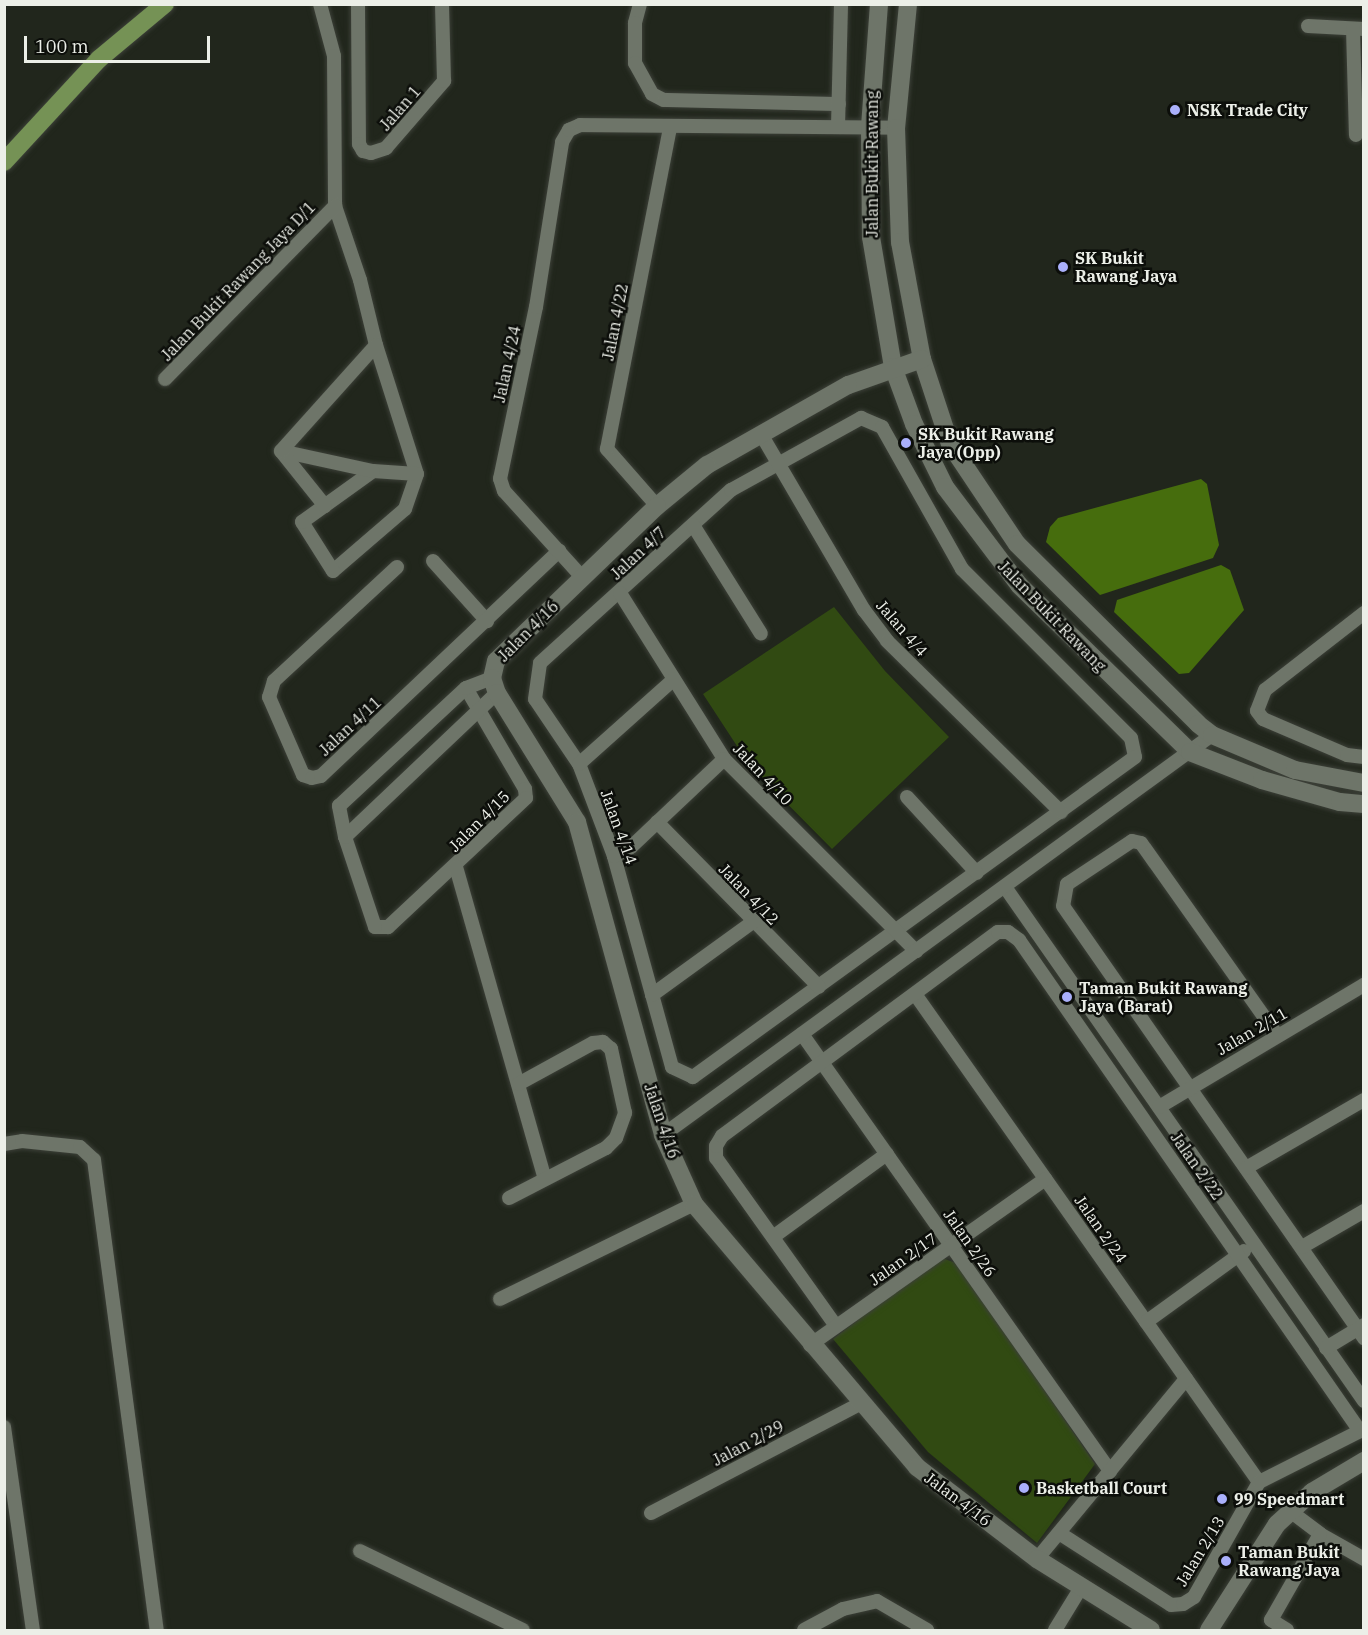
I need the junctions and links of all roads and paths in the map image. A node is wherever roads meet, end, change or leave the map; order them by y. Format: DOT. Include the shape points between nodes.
graph roads {
  1 [pos="165,4"];
  2 [pos="320,4"];
  3 [pos="358,4"];
  4 [pos="442,4"];
  5 [pos="640,4"];
  6 [pos="841,4"];
  7 [pos="879,4"];
  8 [pos="908,4"];
  9 [pos="1308,26"];
  10 [pos="1358,29"];
  11 [pos="359,54"];
  12 [pos="334,56"];
  13 [pos="839,104"];
  14 [pos="670,126"];
  15 [pos="838,127"];
  16 [pos="870,127"];
  17 [pos="896,128"];
  18 [pos="1356,135"];
  19 [pos="4,162"];
  20 [pos="335,206"];
  21 [pos="375,345"];
  22 [pos="922,359"];
  23 [pos="893,367"];
  24 [pos="165,379"];
  25 [pos="761,434"];
  26 [pos="281,451"];
  27 [pos="778,463"];
  28 [pos="373,471"];
  29 [pos="417,474"];
  30 [pos="325,506"];
  31 [pos="657,506"];
  32 [pos="693,525"];
  33 [pos="559,552"];
  34 [pos="433,561"];
  35 [pos="397,567"];
  36 [pos="582,577"];
  37 [pos="620,592"];
  38 [pos="1364,613"];
  39 [pos="487,621"];
  40 [pos="761,634"];
  41 [pos="674,678"];
  42 [pos="537,681"];
  43 [pos="494,686"];
  44 [pos="466,688"];
  45 [pos="479,709"];
  46 [pos="1212,735"];
  47 [pos="1190,752"];
  48 [pos="1364,757"];
  49 [pos="724,759"];
  50 [pos="579,764"];
  51 [pos="1364,783"];
  52 [pos="907,797"];
  53 [pos="1364,804"];
  54 [pos="1061,812"];
  55 [pos="657,822"];
  56 [pos="345,837"];
  57 [pos="616,862"];
  58 [pos="456,867"];
  59 [pos="977,873"];
  60 [pos="592,877"];
  61 [pos="1005,887"];
  62 [pos="753,922"];
  63 [pos="896,932"];
  64 [pos="916,951"];
  65 [pos="1364,985"];
  66 [pos="819,987"];
  67 [pos="915,994"];
  68 [pos="652,995"];
  69 [pos="802,1034"];
  70 [pos="1277,1035"];
  71 [pos="822,1062"];
  72 [pos="518,1084"];
  73 [pos="1189,1086"];
  74 [pos="1364,1100"];
  75 [pos="1159,1107"];
  76 [pos="663,1135"];
  77 [pos="4,1144"];
  78 [pos="887,1154"];
  79 [pos="1246,1168"];
  80 [pos="545,1179"];
  81 [pos="1045,1179"];
  82 [pos="509,1198"];
  83 [pos="694,1204"];
  84 [pos="1364,1211"];
  85 [pos="773,1237"];
  86 [pos="1253,1243"];
  87 [pos="951,1245"];
  88 [pos="1302,1247"];
  89 [pos="1238,1255"];
  90 [pos="500,1299"];
  91 [pos="1146,1322"];
  92 [pos="836,1326"];
  93 [pos="1361,1331"];
  94 [pos="810,1345"];
  95 [pos="1326,1348"];
  96 [pos="1186,1379"];
  97 [pos="1364,1401"];
  98 [pos="861,1403"];
  99 [pos="4,1427"];
  100 [pos="1362,1430"];
  101 [pos="1364,1461"];
  102 [pos="1110,1471"];
  103 [pos="1259,1482"];
  104 [pos="1290,1511"];
  105 [pos="651,1513"];
  106 [pos="1059,1533"];
  107 [pos="1320,1534"];
  108 [pos="360,1551"];
  109 [pos="1037,1559"];
  110 [pos="1364,1559"];
  111 [pos="1080,1589"];
  112 [pos="33,1630"];
  113 [pos="157,1630"];
  114 [pos="523,1630"];
  115 [pos="804,1630"];
  116 [pos="927,1630"];
  117 [pos="1055,1630"];
  118 [pos="1151,1630"];
  119 [pos="1209,1630"];
  120 [pos="1287,1630"];
  1 -- 19 [label="main road" via="99,58"];
  2 -- 12 [label="street"];
  3 -- 11 [label="street, Jalan 1"];
  4 -- 11 [label="street, Jalan 1" via="444,81 386,148 371,153 363,151 359,144"];
  5 -- 13 [label="street" via="635,23 635,63 652,94 664,100"];
  6 -- 13 [label="street"];
  7 -- 16 [label="street, Jalan Bukit Rawang"];
  8 -- 17 [label="street, Jalan Bukit Rawang"];
  9 -- 10 [label="street"];
  10 -- 18 [label="street"];
  11 -- 12 [label="street"];
  12 -- 20 [label="street"];
  13 -- 15 [label="street"];
  14 -- 15 [label="street"];
  14 -- 31 [label="street, Jalan 4/22" via="607,450"];
  14 -- 33 [label="street, Jalan 4/24" via="580,125 569,130 562,142 536,307 500,479 504,491"];
  15 -- 16 [label="street"];
  16 -- 17 [label="street"];
  16 -- 23 [label="street, Jalan Bukit Rawang" via="871,237"];
  17 -- 22 [label="street, Jalan Bukit Rawang" via="900,242"];
  20 -- 21 [label="street" via="360,280"];
  20 -- 24 [label="street, Jalan Bukit Rawang Jaya D/1"];
  21 -- 26 [label="street"];
  21 -- 29 [label="street"];
  22 -- 23 [label="street, Jalan 4/16"];
  22 -- 46 [label="street, Jalan Bukit Rawang" via="950,444 1017,544"];
  23 -- 25 [label="street, Jalan 4/16" via="848,385"];
  23 -- 47 [label="street, Jalan Bukit Rawang" via="914,424 945,487 991,552 1018,585"];
  25 -- 27 [label="street, Jalan 4/4"];
  25 -- 31 [label="street, Jalan 4/16" via="706,465"];
  26 -- 28 [label="street"];
  26 -- 30 [label="street"];
  27 -- 32 [label="street, Jalan 4/7" via="731,490"];
  27 -- 54 [label="street, Jalan 4/4" via="864,610 887,641"];
  27 -- 54 [label="street, Jalan 4/7" via="861,418 882,427 962,569 1131,738 1135,757"];
  28 -- 29 [label="street"];
  28 -- 30 [label="street"];
  29 -- 30 [label="street" via="405,509 333,571 302,522"];
  31 -- 36 [label="street, Jalan 4/16"];
  32 -- 37 [label="street, Jalan 4/7"];
  32 -- 40 [label="street"];
  33 -- 36 [label="street, Jalan 4/24"];
  33 -- 39 [label="street, Jalan 4/11"];
  34 -- 39 [label="street"];
  35 -- 39 [label="street, Jalan 4/11" via="274,681 269,697 303,775 321,776"];
  36 -- 43 [label="street, Jalan 4/16" via="496,661"];
  37 -- 41 [label="street, Jalan 4/10"];
  37 -- 42 [label="street, Jalan 4/7" via="540,663"];
  38 -- 48 [label="street" via="1265,690 1257,711 1263,719 1347,755"];
  41 -- 49 [label="street, Jalan 4/10"];
  41 -- 50 [label="street"];
  42 -- 50 [label="street, Jalan 4/14" via="535,699"];
  43 -- 44 [label="street"];
  43 -- 45 [label="street"];
  43 -- 60 [label="street, Jalan 4/16" via="577,822"];
  44 -- 45 [label="street, Jalan 4/15"];
  44 -- 56 [label="street" via="339,806"];
  45 -- 56 [label="street"];
  45 -- 58 [label="street, Jalan 4/15" via="527,795"];
  46 -- 47 [label="street"];
  46 -- 51 [label="street, Jalan Bukit Rawang" via="1295,770"];
  47 -- 53 [label="street, Jalan Bukit Rawang" via="1262,780 1340,802"];
  47 -- 61 [label="street"];
  49 -- 55 [label="street"];
  49 -- 63 [label="street, Jalan 4/10"];
  50 -- 57 [label="street, Jalan 4/14"];
  52 -- 59 [label="street"];
  54 -- 59 [label="street"];
  55 -- 57 [label="street"];
  55 -- 62 [label="street, Jalan 4/12"];
  56 -- 58 [label="street, Jalan 4/15" via="375,927 388,927"];
  57 -- 60 [label="street"];
  57 -- 68 [label="street, Jalan 4/14"];
  58 -- 72 [label="street"];
  59 -- 63 [label="street"];
  60 -- 76 [label="street, Jalan 4/16"];
  61 -- 64 [label="street"];
  61 -- 75 [label="street"];
  62 -- 66 [label="street, Jalan 4/12"];
  62 -- 68 [label="street"];
  63 -- 64 [label="street, Jalan 4/10"];
  63 -- 66 [label="street"];
  64 -- 69 [label="street"];
  65 -- 70 [label="street, Jalan 2/11"];
  66 -- 68 [label="street, Jalan 4/14" via="693,1077 672,1067"];
  67 -- 71 [label="street"];
  67 -- 81 [label="street, Jalan 2/24"];
  67 -- 89 [label="street, Jalan 2/22" via="998,932 1008,932 1019,940"];
  69 -- 71 [label="street, Jalan 2/26"];
  69 -- 76 [label="street"];
  70 -- 73 [label="street, Jalan 2/11"];
  70 -- 73 [label="street" via="1141,843 1132,841 1067,884 1063,906"];
  71 -- 78 [label="street, Jalan 2/26"];
  71 -- 85 [label="street" via="722,1136 716,1146 716,1158"];
  72 -- 80 [label="street"];
  72 -- 80 [label="street" via="593,1043 603,1042 611,1049 625,1113 616,1138"];
  73 -- 75 [label="street, Jalan 2/11"];
  73 -- 79 [label="street"];
  74 -- 79 [label="street"];
  75 -- 86 [label="street"];
  76 -- 83 [label="street, Jalan 4/16"];
  77 -- 113 [label="street" via="22,1141 81,1147 94,1160"];
  78 -- 85 [label="street"];
  78 -- 87 [label="street, Jalan 2/26"];
  79 -- 88 [label="street"];
  80 -- 82 [label="street"];
  81 -- 87 [label="street, Jalan 2/17"];
  81 -- 91 [label="street, Jalan 2/24"];
  83 -- 90 [label="street"];
  83 -- 94 [label="street, Jalan 4/16"];
  84 -- 88 [label="street"];
  85 -- 92 [label="street"];
  86 -- 89 [label="street"];
  86 -- 95 [label="street"];
  87 -- 92 [label="street, Jalan 2/17"];
  87 -- 102 [label="street, Jalan 2/26"];
  88 -- 93 [label="street"];
  89 -- 91 [label="street"];
  89 -- 100 [label="street, Jalan 2/22"];
  91 -- 96 [label="street, Jalan 2/24"];
  92 -- 94 [label="street, Jalan 2/17"];
  93 -- 95 [label="street"];
  94 -- 98 [label="street, Jalan 4/16"];
  95 -- 97 [label="street"];
  96 -- 102 [label="street"];
  96 -- 103 [label="street, Jalan 2/24"];
  98 -- 105 [label="street, Jalan 2/29"];
  98 -- 109 [label="street, Jalan 4/16" via="917,1467"];
  99 -- 112 [label="street"];
  100 -- 103 [label="street"];
  101 -- 104 [label="street" via="1312,1492"];
  102 -- 106 [label="street"];
  103 -- 106 [label="street, Jalan 2/13" via="1194,1597 1183,1604 1171,1605"];
  104 -- 107 [label="street"];
  104 -- 119 [label="street" via="1264,1540"];
  106 -- 109 [label="street"];
  107 -- 110 [label="street"];
  107 -- 120 [label="street" via="1270,1620"];
  108 -- 114 [label="street"];
  109 -- 111 [label="street, Jalan 4/16"];
  111 -- 117 [label="street"];
  111 -- 118 [label="street, Jalan 4/16"];
  115 -- 116 [label="street" via="843,1609 877,1601"];
}
